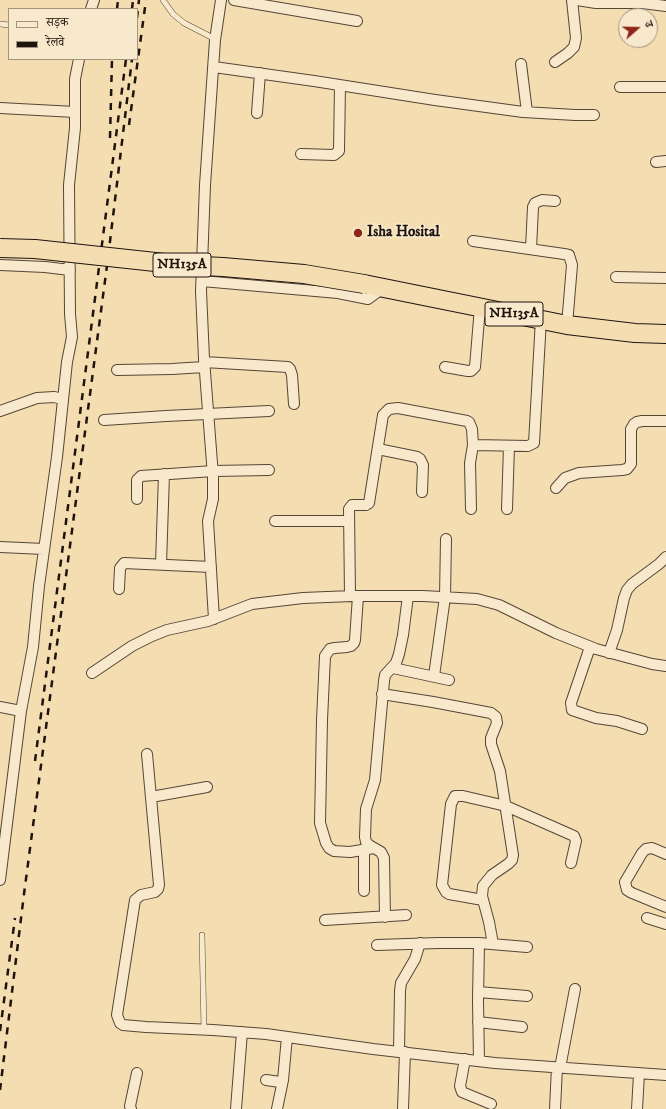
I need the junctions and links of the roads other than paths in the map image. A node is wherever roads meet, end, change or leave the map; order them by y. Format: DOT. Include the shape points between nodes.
graph roads {
  1 [pos="163,0"];
  2 [pos="221,0"];
  3 [pos="234,0"];
  4 [pos="572,0"];
  5 [pos="577,0"];
  6 [pos="604,1"];
  7 [pos="666,6"];
  8 [pos="357,21"];
  9 [pos="216,40"];
  10 [pos="79,60"];
  11 [pos="555,62"];
  12 [pos="521,64"];
  13 [pos="214,66"];
  14 [pos="260,73"];
  15 [pos="340,85"];
  16 [pos="620,87"];
  17 [pos="666,87"];
  18 [pos="0,108"];
  19 [pos="75,112"];
  20 [pos="527,112"];
  21 [pos="257,113"];
  22 [pos="594,115"];
  23 [pos="301,154"];
  24 [pos="555,201"];
  25 [pos="473,241"];
  26 [pos="0,248"];
  27 [pos="531,249"];
  28 [pos="0,265"];
  29 [pos="70,270"];
  30 [pos="616,277"];
  31 [pos="666,278"];
  32 [pos="202,282"];
  33 [pos="383,288"];
  34 [pos="480,307"];
  35 [pos="541,319"];
  36 [pos="567,325"];
  37 [pos="666,334"];
  38 [pos="204,364"];
  39 [pos="445,367"];
  40 [pos="117,370"];
  41 [pos="63,399"];
  42 [pos="294,404"];
  43 [pos="0,411"];
  44 [pos="269,411"];
  45 [pos="208,414"];
  46 [pos="104,420"];
  47 [pos="666,421"];
  48 [pos="473,445"];
  49 [pos="509,446"];
  50 [pos="378,449"];
  51 [pos="269,470"];
  52 [pos="213,471"];
  53 [pos="164,474"];
  54 [pos="556,488"];
  55 [pos="422,492"];
  56 [pos="137,499"];
  57 [pos="471,509"];
  58 [pos="507,509"];
  59 [pos="275,521"];
  60 [pos="349,521"];
  61 [pos="446,540"];
  62 [pos="0,546"];
  63 [pos="44,549"];
  64 [pos="666,557"];
  65 [pos="161,564"];
  66 [pos="211,567"];
  67 [pos="119,589"];
  68 [pos="354,596"];
  69 [pos="408,596"];
  70 [pos="445,596"];
  71 [pos="214,619"];
  72 [pos="590,647"];
  73 [pos="609,653"];
  74 [pos="666,666"];
  75 [pos="393,668"];
  76 [pos="92,673"];
  77 [pos="434,676"];
  78 [pos="449,680"];
  79 [pos="382,694"];
  80 [pos="0,707"];
  81 [pos="21,711"];
  82 [pos="642,729"];
  83 [pos="147,754"];
  84 [pos="207,787"];
  85 [pos="151,797"];
  86 [pos="506,806"];
  87 [pos="374,848"];
  88 [pos="364,850"];
  89 [pos="666,854"];
  90 [pos="571,863"];
  91 [pos="0,880"];
  92 [pos="364,891"];
  93 [pos="483,900"];
  94 [pos="666,907"];
  95 [pos="406,915"];
  96 [pos="385,917"];
  97 [pos="647,918"];
  98 [pos="325,920"];
  99 [pos="666,924"];
  100 [pos="202,935"];
  101 [pos="420,943"];
  102 [pos="479,943"];
  103 [pos="493,944"];
  104 [pos="377,945"];
  105 [pos="527,947"];
  106 [pos="575,989"];
  107 [pos="478,992"];
  108 [pos="527,996"];
  109 [pos="478,1022"];
  110 [pos="522,1026"];
  111 [pos="204,1030"];
  112 [pos="242,1032"];
  113 [pos="287,1037"];
  114 [pos="402,1052"];
  115 [pos="465,1059"];
  116 [pos="479,1061"];
  117 [pos="558,1068"];
  118 [pos="137,1073"];
  119 [pos="639,1074"];
  120 [pos="666,1075"];
  121 [pos="266,1080"];
  122 [pos="283,1080"];
  123 [pos="491,1104"];
  124 [pos="131,1109"];
  125 [pos="236,1109"];
  126 [pos="277,1109"];
  127 [pos="403,1109"];
  128 [pos="555,1109"];
  129 [pos="637,1109"];
  1 -- 9 [label="lane" via="173,14 184,23"];
  2 -- 9 [label="street"];
  3 -- 8 [label="street"];
  4 -- 11 [label="street" via="576,38 574,47"];
  5 -- 6 [label="street"];
  6 -- 7 [label="street"];
  9 -- 13 [label="street"];
  10 -- 19 [label="street" via="75,79"];
  12 -- 20 [label="street"];
  13 -- 14 [label="street"];
  13 -- 32 [label="street"];
  14 -- 15 [label="street"];
  14 -- 21 [label="street"];
  15 -- 20 [label="street"];
  15 -- 23 [label="street" via="339,151 334,155"];
  16 -- 17 [label="street"];
  18 -- 19 [label="street"];
  19 -- 29 [label="street" via="69,185"];
  20 -- 22 [label="street"];
  24 -- 27 [label="street" via="542,200 534,203"];
  25 -- 27 [label="street"];
  26 -- 33 [label="highway, NH135A, bridge" via="304,274"];
  27 -- 36 [label="street" via="564,254 571,259"];
  28 -- 29 [label="street"];
  29 -- 41 [label="street" via="72,337"];
  30 -- 31 [label="street"];
  32 -- 33 [label="street" via="338,293 368,299"];
  32 -- 38 [label="street"];
  33 -- 34 [label="highway, NH135A"];
  34 -- 35 [label="highway, NH135A"];
  34 -- 39 [label="street" via="475,367 471,371"];
  35 -- 36 [label="highway, NH135A"];
  35 -- 49 [label="street" via="534,443 528,446"];
  36 -- 37 [label="highway, NH135A"];
  38 -- 40 [label="street" via="172,369"];
  38 -- 42 [label="street" via="288,367 292,375"];
  38 -- 45 [label="street"];
  41 -- 43 [label="street" via="37,398"];
  41 -- 63 [label="street"];
  44 -- 45 [label="street"];
  45 -- 46 [label="street"];
  45 -- 52 [label="street"];
  47 -- 54 [label="street" via="642,421 634,424 631,429 631,464 627,469 579,472 565,478"];
  48 -- 49 [label="street"];
  48 -- 50 [label="street" via="467,421 393,408 383,415"];
  48 -- 57 [label="street" via="470,463"];
  49 -- 58 [label="street"];
  50 -- 55 [label="street" via="420,459 423,465"];
  50 -- 60 [label="street" via="369,503 350,507"];
  51 -- 52 [label="street"];
  52 -- 53 [label="street"];
  52 -- 66 [label="street" via="213,499 208,521"];
  53 -- 56 [label="street" via="138,477"];
  53 -- 65 [label="street"];
  59 -- 60 [label="street"];
  60 -- 68 [label="street"];
  61 -- 70 [label="street"];
  62 -- 63 [label="street"];
  63 -- 81 [label="street" via="33,647"];
  64 -- 73 [label="street" via="627,590"];
  65 -- 66 [label="street"];
  65 -- 67 [label="street" via="124,563 120,568"];
  66 -- 71 [label="street"];
  68 -- 69 [label="street"];
  68 -- 71 [label="street" via="252,604"];
  68 -- 88 [label="street" via="354,643 352,646 330,650 325,656 320,823 329,848 339,852"];
  69 -- 70 [label="street"];
  69 -- 75 [label="street" via="403,636"];
  70 -- 72 [label="street" via="499,605"];
  70 -- 77 [label="street"];
  71 -- 76 [label="street" via="152,636"];
  72 -- 73 [label="street"];
  72 -- 82 [label="street" via="570,702 572,710"];
  73 -- 74 [label="street"];
  75 -- 77 [label="street"];
  75 -- 79 [label="street" via="385,675"];
  77 -- 78 [label="street"];
  79 -- 86 [label="street" via="494,714 497,722 491,744 498,764"];
  79 -- 87 [label="street" via="375,780 366,810 364,837"];
  80 -- 81 [label="street"];
  81 -- 91 [label="street"];
  83 -- 85 [label="street"];
  84 -- 85 [label="street"];
  85 -- 111 [label="street" via="159,886 155,892 141,895 135,900 118,1020 123,1025"];
  86 -- 90 [label="street" via="574,836 576,841"];
  86 -- 93 [label="street" via="512,860 486,881 483,886"];
  86 -- 93 [label="street" via="458,796 453,798 451,804 442,885 449,894"];
  87 -- 88 [label="street"];
  87 -- 96 [label="street" via="381,852 384,858"];
  88 -- 92 [label="street"];
  89 -- 94 [label="street" via="652,848 646,849 625,882 627,890"];
  93 -- 103 [label="street"];
  95 -- 96 [label="street"];
  96 -- 98 [label="street"];
  97 -- 99 [label="street"];
  100 -- 111 [label="lane"];
  101 -- 102 [label="street"];
  101 -- 104 [label="street"];
  101 -- 114 [label="street" via="415,959 401,983"];
  102 -- 103 [label="street"];
  102 -- 107 [label="street"];
  103 -- 105 [label="street"];
  106 -- 117 [label="street"];
  107 -- 108 [label="street"];
  107 -- 109 [label="street"];
  109 -- 110 [label="street"];
  109 -- 116 [label="street"];
  111 -- 112 [label="street"];
  112 -- 113 [label="street"];
  112 -- 125 [label="street"];
  113 -- 114 [label="street"];
  113 -- 122 [label="street"];
  114 -- 115 [label="street"];
  114 -- 127 [label="street"];
  115 -- 116 [label="street"];
  115 -- 123 [label="street" via="460,1086 462,1092"];
  116 -- 117 [label="street"];
  117 -- 119 [label="street"];
  117 -- 128 [label="street"];
  118 -- 124 [label="street"];
  119 -- 120 [label="street"];
  119 -- 129 [label="street"];
  121 -- 122 [label="street"];
  122 -- 126 [label="street"];
}
